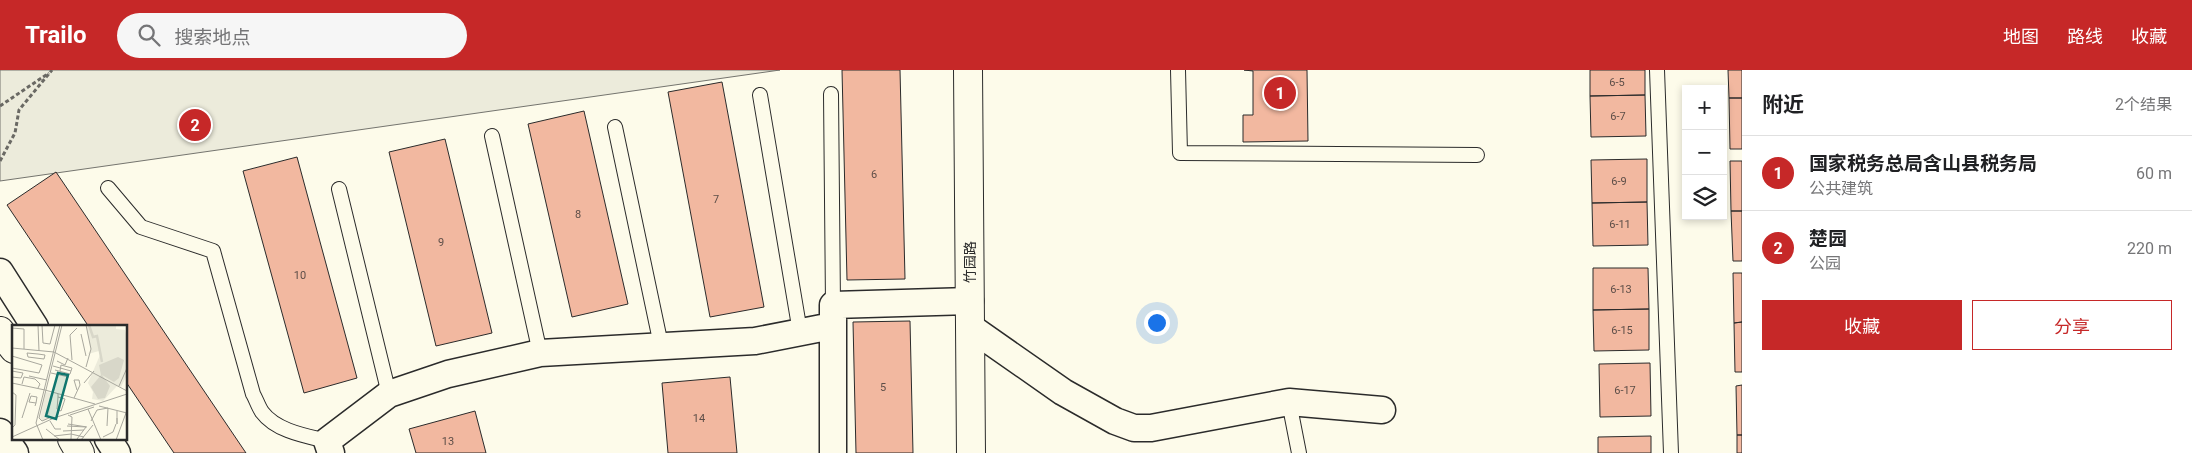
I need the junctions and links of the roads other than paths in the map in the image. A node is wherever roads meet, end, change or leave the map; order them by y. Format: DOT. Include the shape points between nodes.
graph roads {
  1 [pos="968,70"];
  2 [pos="1178,70"];
  3 [pos="1657,70"];
  4 [pos="831,94"];
  5 [pos="760,95"];
  6 [pos="615,127"];
  7 [pos="492,136"];
  8 [pos="1477,155"];
  9 [pos="108,188"];
  10 [pos="339,189"];
  11 [pos="0,272"];
  12 [pos="970,314"];
  13 [pos="833,315"];
  14 [pos="34,325"];
  15 [pos="0,331"];
  16 [pos="800,332"];
  17 [pos="661,345"];
  18 [pos="12,346"];
  19 [pos="540,353"];
  20 [pos="390,394"];
  21 [pos="1288,402"];
  22 [pos="1382,410"];
  23 [pos="0,432"];
  24 [pos="73,440"];
  25 [pos="109,440"];
  26 [pos="329,447"];
  27 [pos="15,453"];
  28 [pos="80,453"];
  29 [pos="117,453"];
  30 [pos="832,453"];
  31 [pos="971,453"];
  32 [pos="1299,453"];
  33 [pos="1671,453"];
  1 -- 12 [label="street, 竹园路"];
  2 -- 8 [label="lane" via="1180,152"];
  3 -- 33 [label="lane"];
  4 -- 13 [label="lane"];
  5 -- 16 [label="lane"];
  6 -- 17 [label="lane"];
  7 -- 19 [label="lane"];
  9 -- 26 [label="lane" via="141,227 213,251 253,394 262,413 276,424"];
  10 -- 20 [label="lane"];
  11 -- 14 [label="street"];
  12 -- 13 [label="street"];
  12 -- 21 [label="street" via="1064,392 1134,428 1151,428"];
  12 -- 31 [label="street, 竹园路"];
  13 -- 16 [label="street"];
  13 -- 30 [label="street"];
  15 -- 18 [label="street"];
  16 -- 17 [label="street" via="755,341"];
  17 -- 19 [label="street"];
  19 -- 20 [label="street" via="448,374"];
  20 -- 26 [label="street"];
  21 -- 22 [label="street"];
  21 -- 32 [label="lane"];
  23 -- 27 [label="street"];
  24 -- 28 [label="street"];
  25 -- 29 [label="street"];
}
